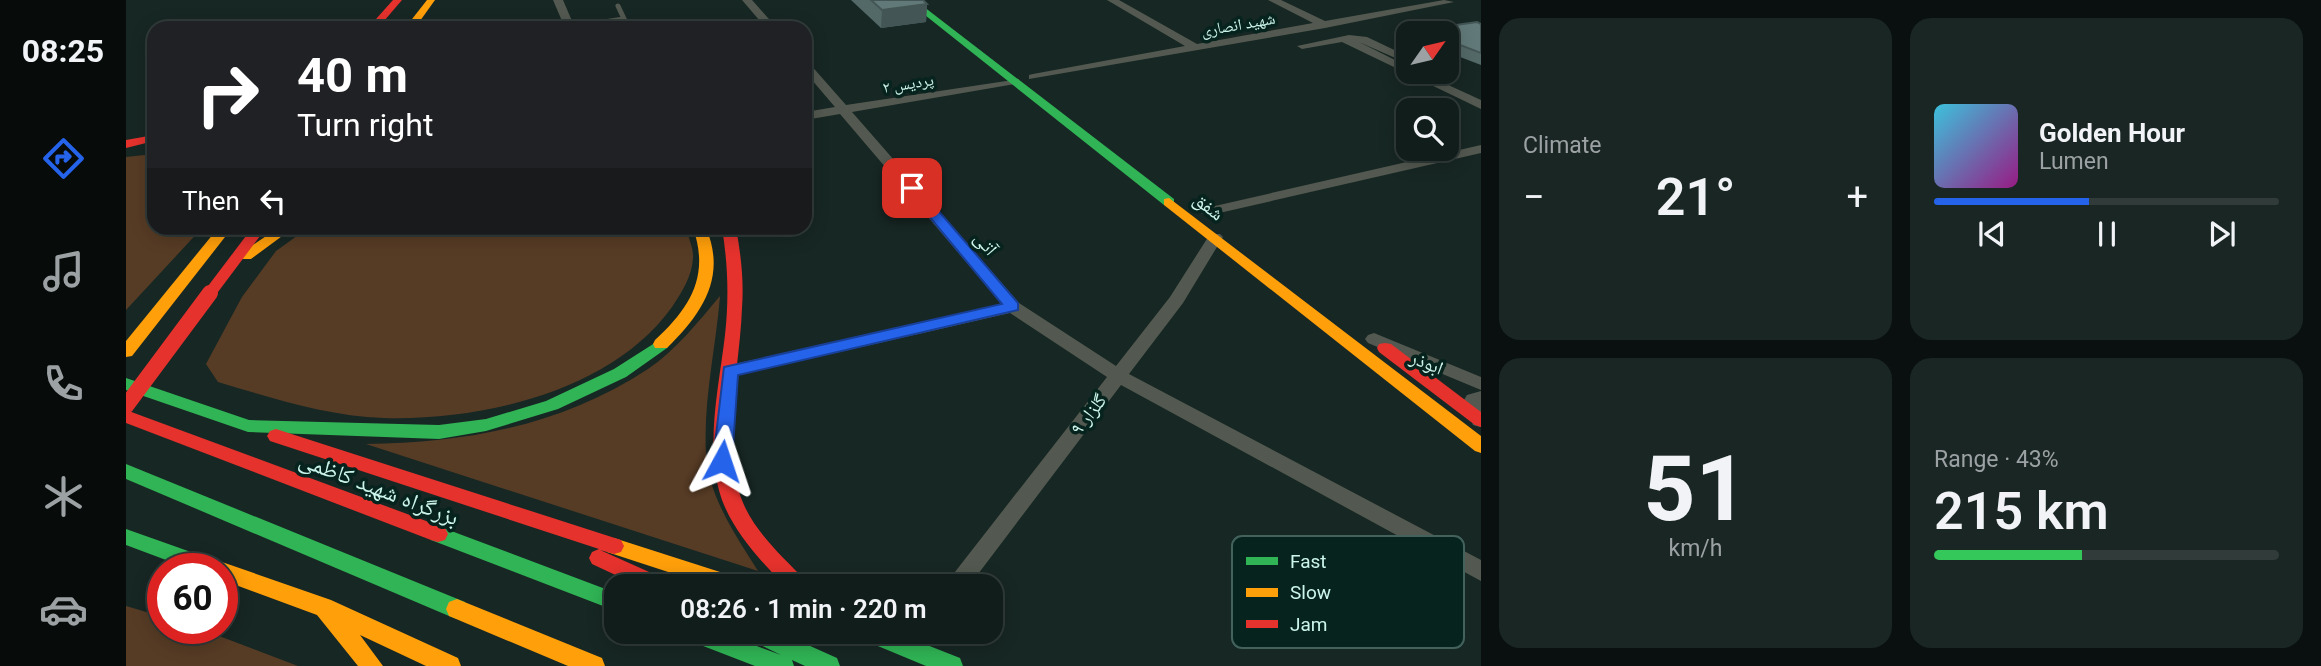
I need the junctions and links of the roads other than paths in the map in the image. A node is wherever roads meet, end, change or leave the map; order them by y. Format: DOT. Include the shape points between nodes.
graph roads {
  1 [pos="398,0"];
  2 [pos="413,0"];
  3 [pos="431,0"];
  4 [pos="447,0"];
  5 [pos="558,0"];
  6 [pos="747,0"];
  7 [pos="910,0"];
  8 [pos="931,0"];
  9 [pos="1112,0"];
  10 [pos="1273,0"];
  11 [pos="1446,1"];
  12 [pos="618,6"];
  13 [pos="379,21"];
  14 [pos="396,21"];
  15 [pos="415,21"];
  16 [pos="432,21"];
  17 [pos="567,21"];
  18 [pos="625,21"];
  19 [pos="766,21"];
  20 [pos="1325,25"];
  21 [pos="1349,38"];
  22 [pos="1302,46"];
  23 [pos="1196,48"];
  24 [pos="1396,55"];
  25 [pos="1396,64"];
  26 [pos="812,73"];
  27 [pos="1033,77"];
  28 [pos="1015,81"];
  29 [pos="1437,84"];
  30 [pos="1457,84"];
  31 [pos="1481,95"];
  32 [pos="1481,105"];
  33 [pos="845,110"];
  34 [pos="812,115"];
  35 [pos="147,140"];
  36 [pos="126,144"];
  37 [pos="1481,149"];
  38 [pos="147,152"];
  39 [pos="126,154"];
  40 [pos="1206,212"];
  41 [pos="210,235"];
  42 [pos="219,235"];
  43 [pos="254,235"];
  44 [pos="276,235"];
  45 [pos="702,235"];
  46 [pos="731,235"];
  47 [pos="1215,237"];
  48 [pos="190,270"];
  49 [pos="227,270"];
  50 [pos="1300,284"];
  51 [pos="1013,307"];
  52 [pos="1368,335"];
  53 [pos="126,352"];
  54 [pos="730,371"];
  55 [pos="1118,376"];
  56 [pos="126,384"];
  57 [pos="1481,384"];
  58 [pos="1481,398"];
  59 [pos="126,407"];
  60 [pos="126,415"];
  61 [pos="1481,421"];
  62 [pos="244,425"];
  63 [pos="1481,446"];
  64 [pos="126,471"];
  65 [pos="503,512"];
  66 [pos="1416,536"];
  67 [pos="126,537"];
  68 [pos="170,553"];
  69 [pos="1464,562"];
  70 [pos="1481,571"];
  71 [pos="635,574"];
  72 [pos="700,574"];
  73 [pos="787,574"];
  74 [pos="965,574"];
  75 [pos="238,577"];
  76 [pos="604,598"];
  77 [pos="324,607"];
  78 [pos="725,644"];
  79 [pos="782,644"];
  80 [pos="920,644"];
  81 [pos="372,666"];
  82 [pos="450,666"];
  83 [pos="594,666"];
  84 [pos="783,666"];
  85 [pos="829,666"];
  86 [pos="952,666"];
  1 -- 13 [label="main road"];
  2 -- 14 [label="main road"];
  3 -- 15 [label="main road"];
  4 -- 16 [label="main road"];
  5 -- 17 [label="street"];
  6 -- 19 [label="street"];
  7 -- 28 [label="main road, شفق"];
  8 -- 27 [label="main road, شفق"];
  9 -- 23 [label="street"];
  10 -- 20 [label="street"];
  11 -- 20 [label="street, شهید انصاری"];
  12 -- 18 [label="lane"];
  20 -- 23 [label="street, شهید انصاری"];
  21 -- 22 [label="street"];
  21 -- 24 [label="street" via="1363,39"];
  21 -- 25 [label="street" via="1348,42"];
  23 -- 27 [label="street, شهید انصاری"];
  26 -- 33 [label="street, آتی"];
  27 -- 40 [label="main road, شفق"];
  28 -- 33 [label="street, پردیس ۲"];
  28 -- 47 [label="main road, شفق"];
  29 -- 32 [label="street"];
  30 -- 31 [label="street"];
  33 -- 34 [label="street, پردیس ۲"];
  33 -- 51 [label="street, آتی"];
  35 -- 36 [label="main road"];
  37 -- 40 [label="street"];
  38 -- 39 [label="main road"];
  40 -- 50 [label="main road, شفق"];
  41 -- 48 [label="main road"];
  42 -- 48 [label="main road"];
  43 -- 49 [label="main road"];
  44 -- 49 [label="main road"];
  45 -- 62 [label="main road" via="708,257 705,288 686,320 651,354 606,380 533,411 461,429 383,434"];
  46 -- 54 [label="main road" via="737,282"];
  47 -- 55 [label="street, گلزار ۹" via="1177,299"];
  47 -- 63 [label="main road, شفق"];
  48 -- 53 [label="main road"];
  49 -- 59 [label="main road, bridge"];
  51 -- 54 [label="street"];
  51 -- 55 [label="street, آتی"];
  52 -- 57 [label="street, ابوذر"];
  52 -- 61 [label="main road"];
  54 -- 73 [label="main road" via="722,461 733,502 756,539"];
  55 -- 66 [label="street, آتی"];
  55 -- 74 [label="street, گلزار ۹"];
  56 -- 62 [label="main road"];
  58 -- 61 [label="street" via="1474,400"];
  60 -- 76 [label="main road, بزرگراه شهید کاظمی"];
  62 -- 65 [label="main road, بزرگراه شهید کاظمی"];
  64 -- 83 [label="main road"];
  65 -- 71 [label="main road"];
  65 -- 72 [label="main road, بزرگراه شهید کاظمی"];
  67 -- 68 [label="main road"];
  69 -- 70 [label="street, آتی"];
  75 -- 77 [label="main road"];
  77 -- 81 [label="main road"];
  77 -- 82 [label="main road"];
  78 -- 84 [label="main road"];
  79 -- 85 [label="main road"];
  80 -- 86 [label="main road"];
}
